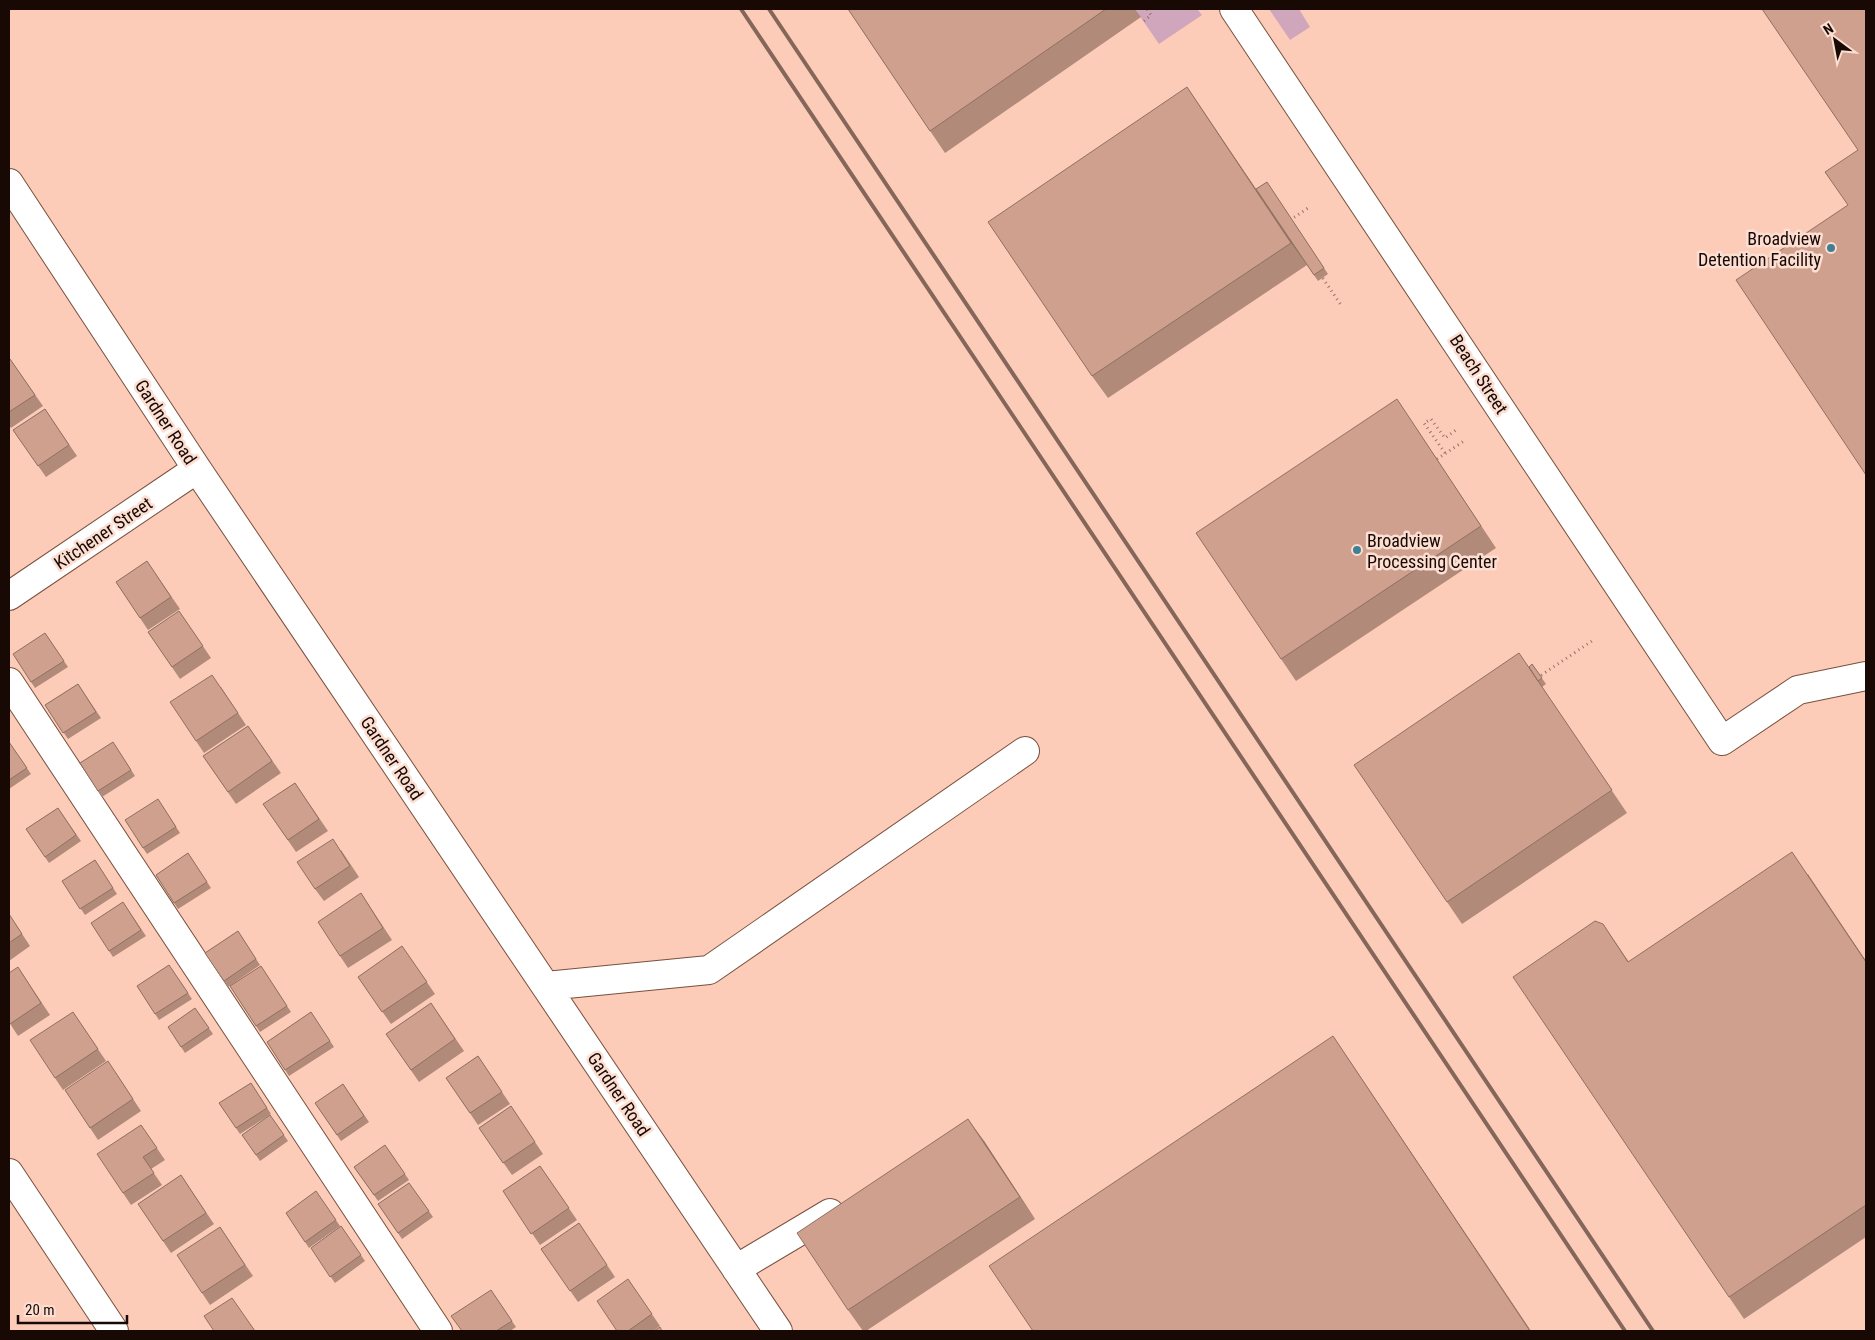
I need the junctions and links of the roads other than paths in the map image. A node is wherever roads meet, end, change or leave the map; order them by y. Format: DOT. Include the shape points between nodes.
graph roads {
  1 [pos="1234,9"];
  2 [pos="9,183"];
  3 [pos="197,469"];
  4 [pos="9,596"];
  5 [pos="1866,676"];
  6 [pos="9,682"];
  7 [pos="1025,751"];
  8 [pos="546,986"];
  9 [pos="9,1174"];
  10 [pos="850,1200"];
  11 [pos="736,1269"];
  12 [pos="114,1331"];
  13 [pos="438,1331"];
  14 [pos="778,1331"];
  1 -- 5 [label="street, Beach Street" via="1722,741 1798,690"];
  2 -- 3 [label="street, Gardner Road"];
  3 -- 4 [label="street, Kitchener Street"];
  3 -- 8 [label="street, Gardner Road"];
  6 -- 13 [label="street"];
  7 -- 8 [label="street" via="709,970"];
  8 -- 11 [label="street, Gardner Road"];
  9 -- 12 [label="street"];
  10 -- 11 [label="street"];
  11 -- 14 [label="street, Gardner Road"];
}
